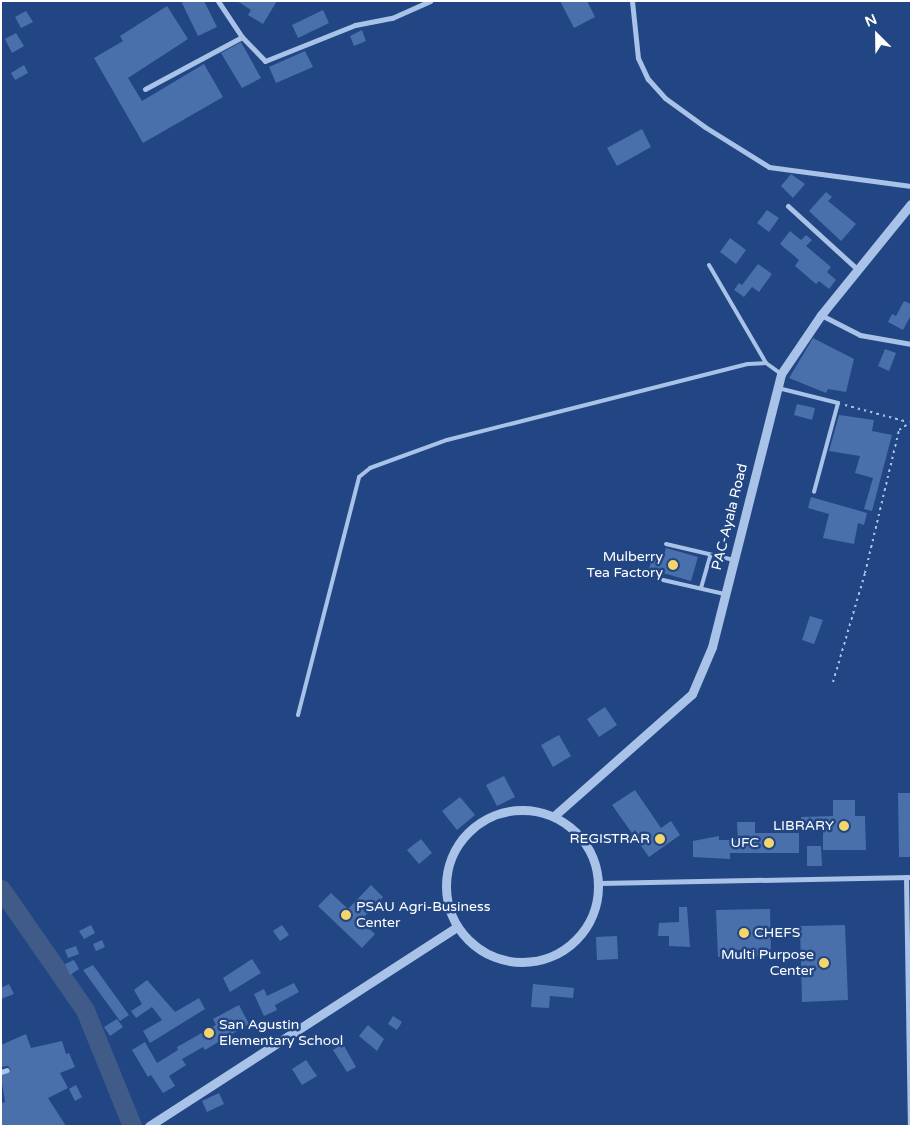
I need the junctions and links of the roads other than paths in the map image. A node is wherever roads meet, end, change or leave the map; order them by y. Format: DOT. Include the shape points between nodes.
graph roads {
  1 [pos="218,1"];
  2 [pos="430,1"];
  3 [pos="632,1"];
  4 [pos="242,37"];
  5 [pos="145,89"];
  6 [pos="911,186"];
  7 [pos="911,204"];
  8 [pos="788,206"];
  9 [pos="709,265"];
  10 [pos="857,269"];
  11 [pos="821,315"];
  12 [pos="911,344"];
  13 [pos="766,363"];
  14 [pos="781,374"];
  15 [pos="776,387"];
  16 [pos="814,492"];
  17 [pos="666,544"];
  18 [pos="710,556"];
  19 [pos="734,560"];
  20 [pos="663,580"];
  21 [pos="701,588"];
  22 [pos="725,594"];
  23 [pos="298,715"];
  24 [pos="554,816"];
  25 [pos="908,877"];
  26 [pos="599,883"];
  27 [pos="457,927"];
  28 [pos="149,1126"];
  29 [pos="910,1126"];
  1 -- 4 [label="street"];
  2 -- 4 [label="street" via="392,18 355,25 271,61 260,59"];
  3 -- 6 [label="street" via="638,58 648,79 666,98 704,127 769,167"];
  4 -- 5 [label="street"];
  7 -- 10 [label="street, PAC-Ayala Road"];
  8 -- 10 [label="street"];
  9 -- 13 [label="lane"];
  10 -- 11 [label="street, PAC-Ayala Road"];
  11 -- 12 [label="street" via="860,335"];
  11 -- 14 [label="street, PAC-Ayala Road"];
  13 -- 14 [label="lane"];
  13 -- 23 [label="lane" via="748,364 447,440 370,468 359,477"];
  14 -- 15 [label="street, PAC-Ayala Road"];
  15 -- 16 [label="lane" via="838,403"];
  15 -- 19 [label="street, PAC-Ayala Road"];
  17 -- 18 [label="lane"];
  18 -- 19 [label="lane"];
  18 -- 21 [label="lane"];
  19 -- 22 [label="street, PAC-Ayala Road"];
  20 -- 21 [label="lane"];
  21 -- 22 [label="lane"];
  22 -- 24 [label="street, PAC-Ayala Road" via="712,647 692,694"];
  24 -- 26 [label="street" via="577,832 593,855"];
  24 -- 27 [label="street" via="530,810 506,811 483,820 464,836 451,856 445,880 447,904"];
  25 -- 26 [label="street"];
  25 -- 29 [label="street"];
  26 -- 27 [label="street" via="596,908 585,930 568,948 545,960 520,963 495,958 473,946"];
  27 -- 28 [label="street"];
}
